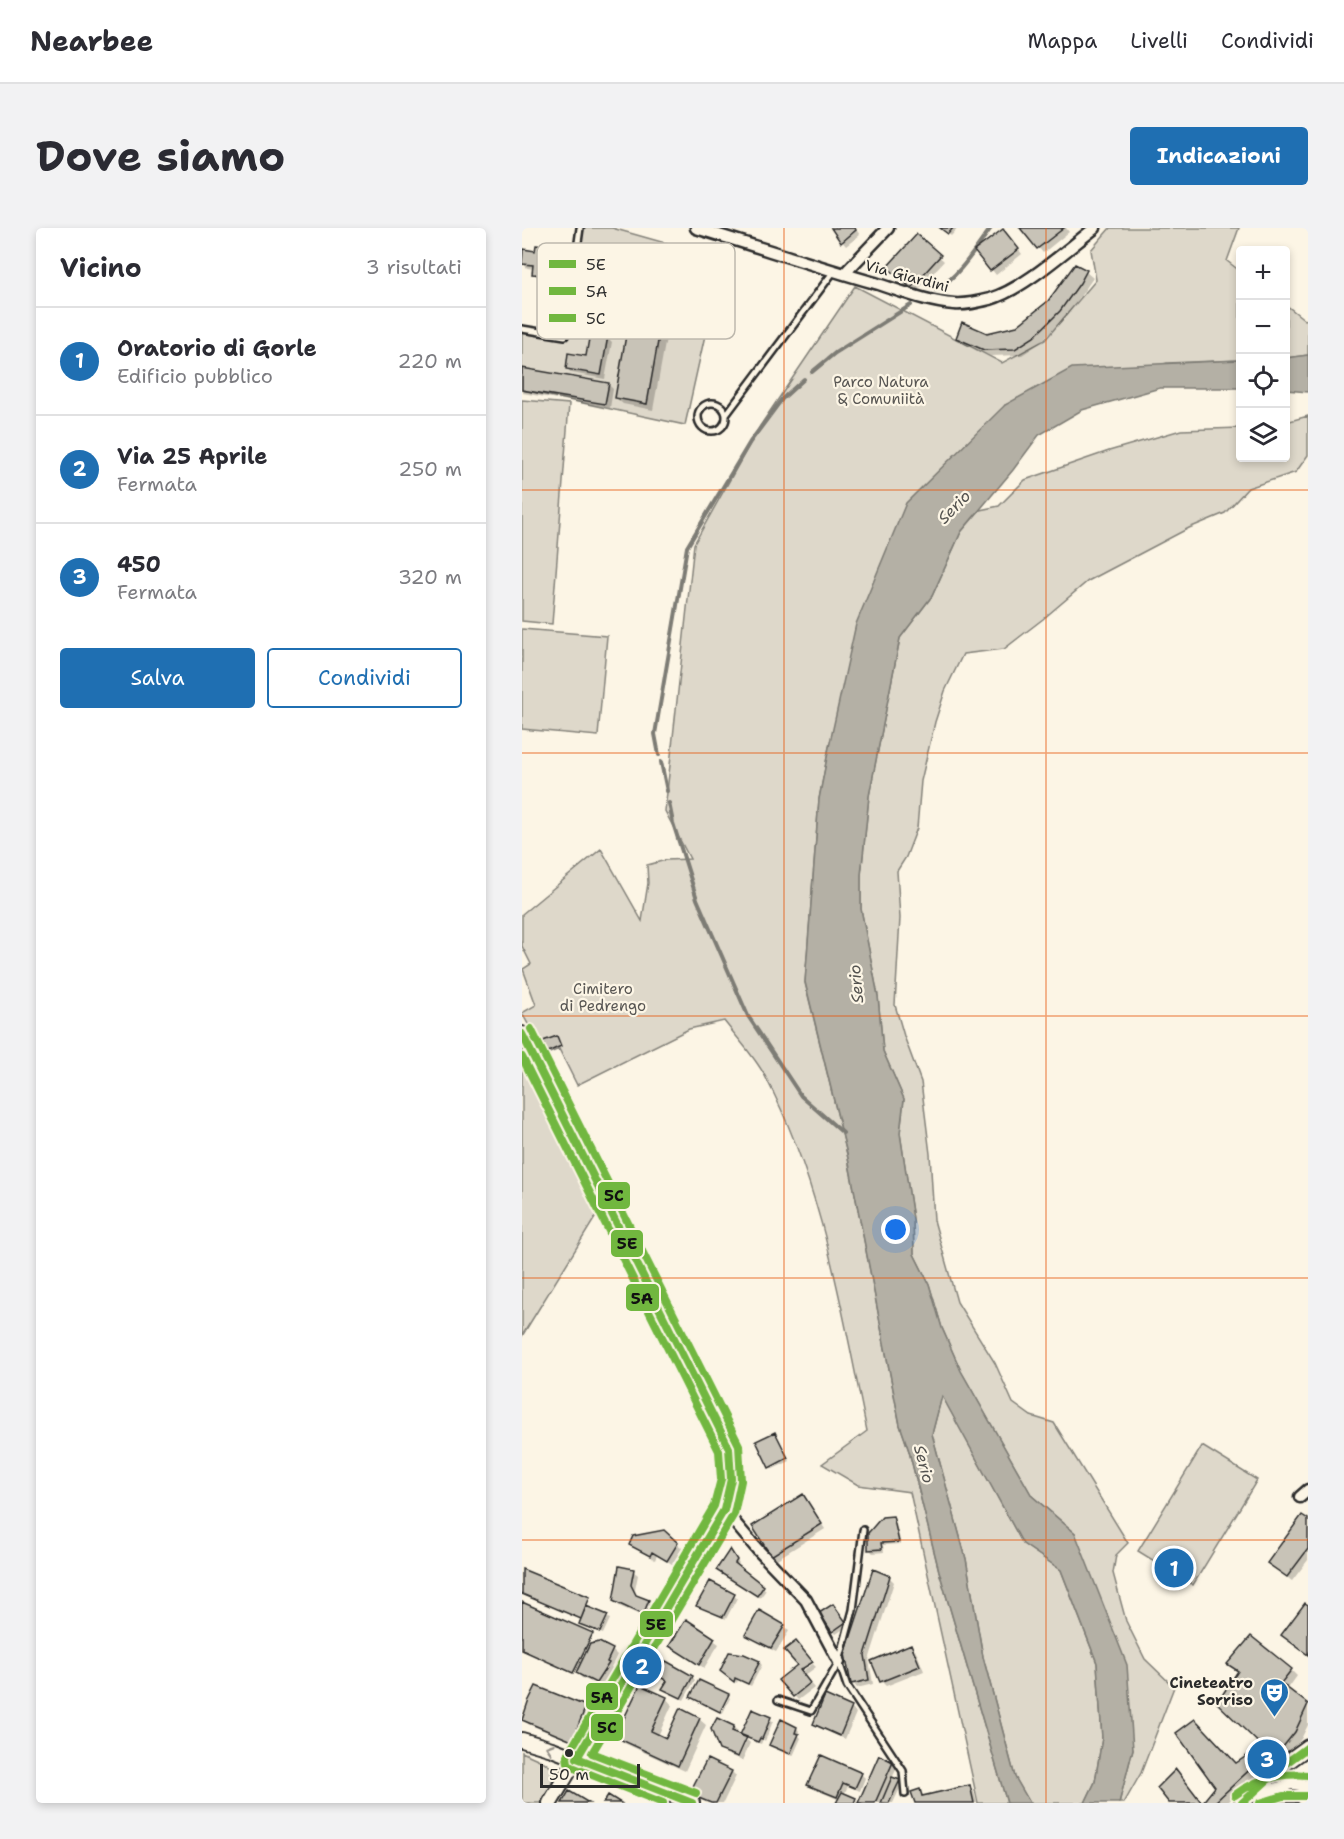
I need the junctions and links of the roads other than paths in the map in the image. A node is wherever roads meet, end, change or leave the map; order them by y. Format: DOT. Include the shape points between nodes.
graph roads {
  1 [pos="580,228"];
  2 [pos="696,228"];
  3 [pos="888,228"];
  4 [pos="1095,228"];
  5 [pos="578,243"];
  6 [pos="839,272"];
  7 [pos="522,329"];
  8 [pos="537,331"];
  9 [pos="726,416"];
  10 [pos="522,1034"];
  11 [pos="724,1510"];
  12 [pos="863,1530"];
  13 [pos="839,1662"];
  14 [pos="778,1700"];
  15 [pos="522,1740"];
  16 [pos="1308,1747"];
  17 [pos="577,1758"];
  18 [pos="1286,1762"];
  19 [pos="1292,1784"];
  20 [pos="1308,1786"];
  21 [pos="905,1794"];
  22 [pos="1247,1799"];
  23 [pos="550,1803"];
  24 [pos="692,1803"];
  1 -- 5 [label="lane"];
  2 -- 6 [label="street, Via Giardini"];
  3 -- 6 [label="street"];
  4 -- 6 [label="street, Via Giardini" via="1022,283 971,304 937,301"];
  6 -- 9 [label="lane"];
  7 -- 8 [label="lane"];
  9 -- 9 [label="lane" via="722,407 709,403 701,408 698,421 707,431 717,431"];
  10 -- 11 [label="street" via="729,1448 733,1469"];
  11 -- 13 [label="street" via="806,1600"];
  11 -- 17 [label="street"];
  12 -- 13 [label="lane" via="853,1610"];
  13 -- 14 [label="lane" via="811,1711"];
  13 -- 21 [label="lane" via="847,1686 903,1771"];
  17 -- 15 [label="street, one-way"];
  16 -- 18 [label="street"];
  17 -- 23 [label="street"];
  17 -- 24 [label="street"];
  18 -- 19 [label="street" via="1284,1772"];
  18 -- 22 [label="street"];
  19 -- 20 [label="street"];
  19 -- 22 [label="street"];
}
